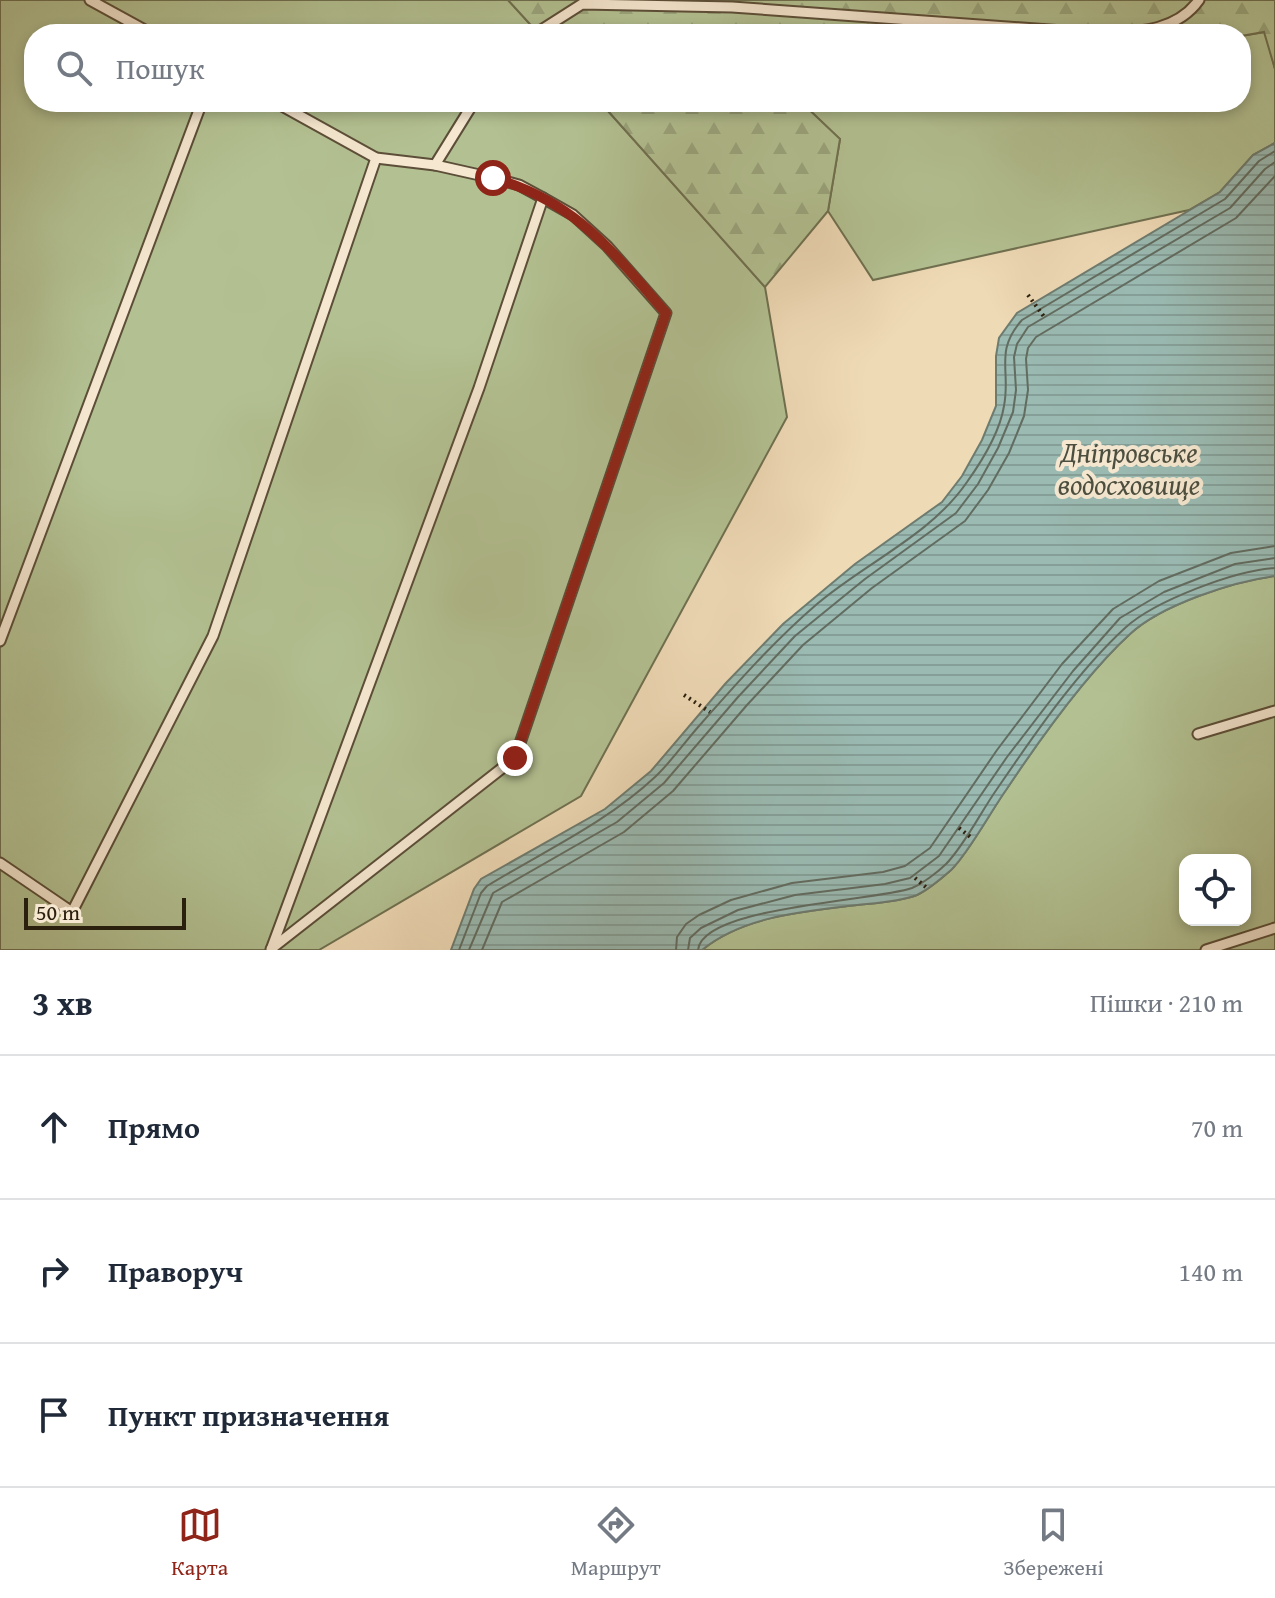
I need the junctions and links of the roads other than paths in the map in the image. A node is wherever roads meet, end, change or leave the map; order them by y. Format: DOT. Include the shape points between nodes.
graph roads {
  1 [pos="90,0"];
  2 [pos="1199,0"];
  3 [pos="134,24"];
  4 [pos="551,24"];
  5 [pos="966,24"];
  6 [pos="1168,24"];
  7 [pos="198,112"];
  8 [pos="293,112"];
  9 [pos="468,112"];
  10 [pos="376,158"];
  11 [pos="435,165"];
  12 [pos="543,198"];
  13 [pos="0,641"];
  14 [pos="1275,711"];
  15 [pos="1198,734"];
  16 [pos="0,863"];
  17 [pos="1275,928"];
  18 [pos="1206,950"];
  1 -- 3 [label="lane"];
  2 -- 6 [label="lane" via="1190,13"];
  4 -- 5 [label="lane" via="582,4 732,7"];
  7 -- 13 [label="lane"];
  8 -- 10 [label="lane"];
  9 -- 11 [label="lane"];
  10 -- 11 [label="lane"];
  10 -- 16 [label="lane" via="213,636 72,912"];
  11 -- 12 [label="lane" via="519,185"];
  12 -- 12 [label="lane" via="479,388 271,949 515,758 666,313 607,246 573,215"];
  14 -- 15 [label="lane"];
  17 -- 18 [label="lane"];
}
